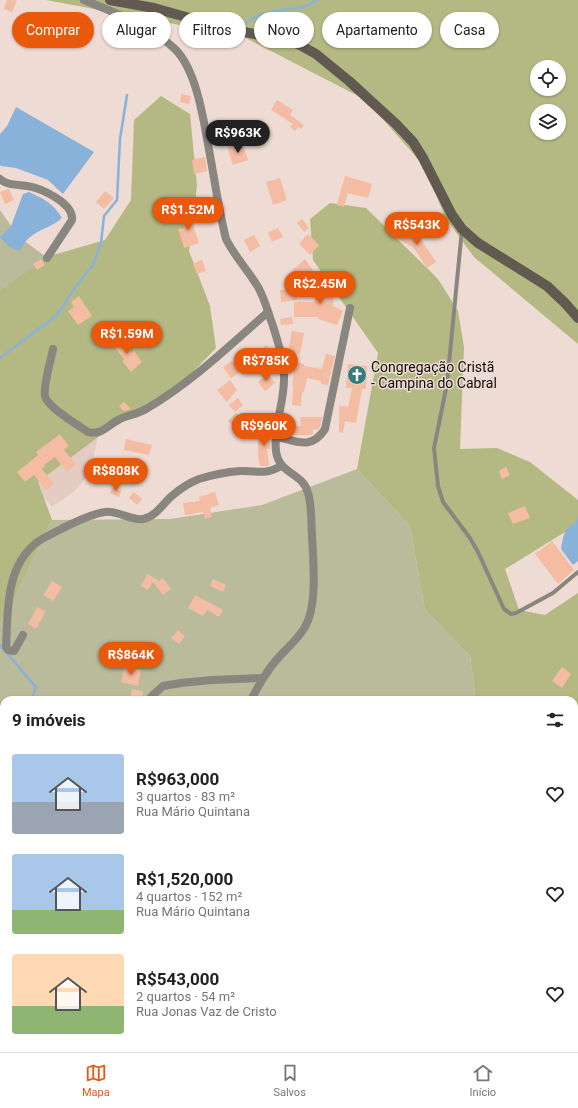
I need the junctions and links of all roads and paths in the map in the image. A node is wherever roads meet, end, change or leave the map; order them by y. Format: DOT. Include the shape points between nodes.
graph roads {
  1 [pos="84,0"];
  2 [pos="110,0"];
  3 [pos="0,179"];
  4 [pos="462,229"];
  5 [pos="47,258"];
  6 [pos="350,308"];
  7 [pos="268,312"];
  8 [pos="578,318"];
  9 [pos="53,349"];
  10 [pos="275,436"];
  11 [pos="281,466"];
  12 [pos="578,572"];
  13 [pos="23,635"];
  14 [pos="262,678"];
  15 [pos="152,696"];
  16 [pos="253,696"];
  1 -- 7 [label="street" via="128,19 156,35 175,50 188,69 196,87 226,239 264,297"];
  2 -- 4 [label="street" via="154,8 225,28 279,39 298,44 316,54 349,81 413,142"];
  3 -- 5 [label="street" via="9,185 42,190 58,199 71,212 72,220"];
  4 -- 8 [label="street" via="478,243 547,286"];
  4 -- 12 [label="lane" via="447,384 434,448 439,494 442,502 474,545 507,612 516,613 553,593"];
  6 -- 10 [label="street" via="325,429 320,437 303,443"];
  7 -- 9 [label="street" via="189,380 144,410 120,419 99,433 88,432 47,401 45,387"];
  7 -- 10 [label="street" via="279,344 284,374 284,390"];
  10 -- 11 [label="street" via="276,453"];
  11 -- 13 [label="street" via="264,473 225,472 199,479 172,495 148,518 141,519 106,511 47,536 25,555 16,570 12,584 8,603 8,650 14,651"];
  11 -- 14 [label="street" via="303,483 308,491 311,506 313,575 311,610 305,627"];
  14 -- 15 [label="street" via="212,680 163,686"];
  14 -- 16 [label="street"];
}
